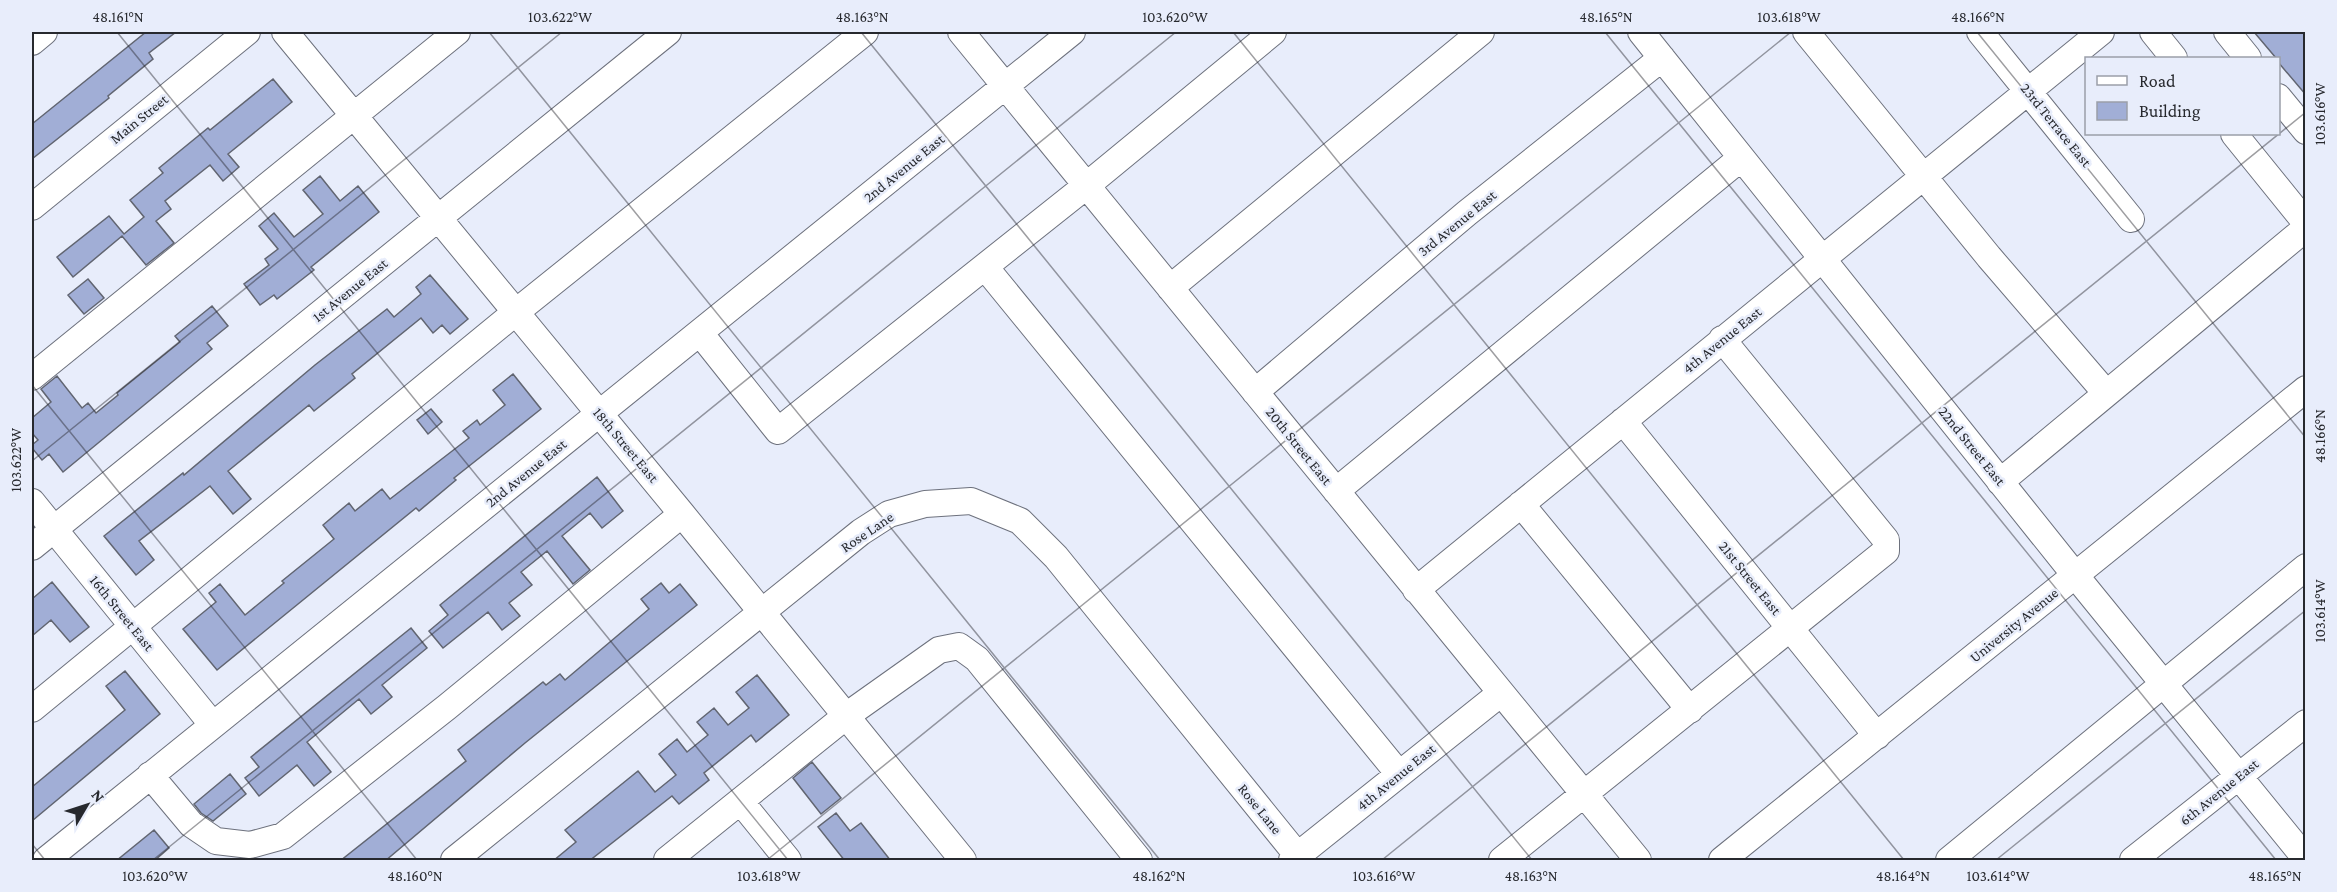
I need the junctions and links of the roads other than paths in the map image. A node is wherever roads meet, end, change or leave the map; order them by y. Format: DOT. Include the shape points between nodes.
graph roads {
  1 [pos="44,32"];
  2 [pos="247,32"];
  3 [pos="285,32"];
  4 [pos="457,32"];
  5 [pos="668,32"];
  6 [pos="865,32"];
  7 [pos="961,32"];
  8 [pos="1072,32"];
  9 [pos="1273,32"];
  10 [pos="1481,32"];
  11 [pos="1641,32"];
  12 [pos="1806,32"];
  13 [pos="1980,32"];
  14 [pos="2101,32"];
  15 [pos="2153,32"];
  16 [pos="2227,32"];
  17 [pos="32,42"];
  18 [pos="2173,57"];
  19 [pos="2247,57"];
  20 [pos="1662,58"];
  21 [pos="1005,87"];
  22 [pos="2028,91"];
  23 [pos="2280,99"];
  24 [pos="354,115"];
  25 [pos="2306,131"];
  26 [pos="2235,135"];
  27 [pos="1742,158"];
  28 [pos="1923,176"];
  29 [pos="1086,186"];
  30 [pos="32,207"];
  31 [pos="438,218"];
  32 [pos="2131,219"];
  33 [pos="2306,223"];
  34 [pos="2306,228"];
  35 [pos="1822,258"];
  36 [pos="985,267"];
  37 [pos="1170,288"];
  38 [pos="516,312"];
  39 [pos="700,333"];
  40 [pos="1722,339"];
  41 [pos="32,377"];
  42 [pos="2306,389"];
  43 [pos="1255,392"];
  44 [pos="2106,393"];
  45 [pos="600,413"];
  46 [pos="1623,421"];
  47 [pos="2000,482"];
  48 [pos="1336,491"];
  49 [pos="32,502"];
  50 [pos="1521,504"];
  51 [pos="682,514"];
  52 [pos="54,529"];
  53 [pos="32,547"];
  54 [pos="2306,567"];
  55 [pos="2075,575"];
  56 [pos="1416,590"];
  57 [pos="762,612"];
  58 [pos="133,627"];
  59 [pos="1791,629"];
  60 [pos="2163,685"];
  61 [pos="1501,693"];
  62 [pos="32,708"];
  63 [pos="1690,710"];
  64 [pos="846,716"];
  65 [pos="2306,723"];
  66 [pos="212,724"];
  67 [pos="1877,736"];
  68 [pos="1399,774"];
  69 [pos="150,775"];
  70 [pos="2238,777"];
  71 [pos="1584,795"];
  72 [pos="741,802"];
  73 [pos="1295,858"];
  74 [pos="52,859"];
  75 [pos="2306,859"];
  76 [pos="454,861"];
  77 [pos="667,861"];
  78 [pos="788,861"];
  79 [pos="963,861"];
  80 [pos="1139,861"];
  81 [pos="1502,861"];
  82 [pos="1638,861"];
  83 [pos="1722,861"];
  84 [pos="1949,861"];
  85 [pos="2133,861"];
  1 -- 17 [label="street"];
  2 -- 30 [label="street, Main Street"];
  3 -- 24 [label="street, 18th Street East"];
  4 -- 24 [label="street"];
  5 -- 31 [label="street, 1st Avenue East"];
  6 -- 38 [label="street"];
  7 -- 21 [label="street, 20th Street East"];
  8 -- 21 [label="street, 2nd Avenue East"];
  9 -- 29 [label="street"];
  10 -- 37 [label="street"];
  11 -- 20 [label="street, 22nd Street East"];
  12 -- 28 [label="street"];
  13 -- 22 [label="street, 23rd Terrace East"];
  14 -- 22 [label="street, 4th Avenue East"];
  15 -- 18 [label="street"];
  16 -- 19 [label="street"];
  20 -- 27 [label="street, 22nd Street East"];
  20 -- 43 [label="street, 3rd Avenue East" via="1467,213"];
  21 -- 29 [label="street, 20th Street East"];
  21 -- 39 [label="street, 2nd Avenue East"];
  22 -- 28 [label="street, 4th Avenue East"];
  22 -- 32 [label="street, 23rd Terrace East"];
  23 -- 25 [label="street"];
  24 -- 31 [label="street, 18th Street East"];
  24 -- 41 [label="street"];
  26 -- 33 [label="street"];
  27 -- 35 [label="street, 22nd Street East"];
  27 -- 48 [label="street"];
  28 -- 35 [label="street, 4th Avenue East"];
  28 -- 44 [label="street"];
  29 -- 36 [label="street"];
  29 -- 37 [label="street, 20th Street East"];
  31 -- 38 [label="street, 18th Street East"];
  31 -- 52 [label="street, 1st Avenue East"];
  34 -- 44 [label="street"];
  35 -- 40 [label="street, 4th Avenue East"];
  35 -- 47 [label="street, 22nd Street East"];
  36 -- 39 [label="street" via="778,431"];
  36 -- 68 [label="street"];
  37 -- 43 [label="street, 20th Street East"];
  38 -- 45 [label="street, 18th Street East"];
  38 -- 58 [label="street"];
  39 -- 45 [label="street, 2nd Avenue East"];
  40 -- 46 [label="street, 4th Avenue East"];
  40 -- 59 [label="street" via="1886,540 1886,551"];
  42 -- 55 [label="street, University Avenue"];
  43 -- 48 [label="street, 20th Street East"];
  44 -- 47 [label="street"];
  45 -- 51 [label="street, 18th Street East"];
  45 -- 66 [label="street, 2nd Avenue East"];
  46 -- 50 [label="street, 4th Avenue East"];
  46 -- 59 [label="street, 21st Street East"];
  47 -- 55 [label="street, 22nd Street East"];
  48 -- 56 [label="street, 20th Street East"];
  49 -- 52 [label="street, 16th Street East"];
  50 -- 56 [label="street, 4th Avenue East"];
  50 -- 63 [label="street"];
  51 -- 57 [label="street, 18th Street East"];
  51 -- 69 [label="street" via="283,836 250,845 216,841 191,824"];
  52 -- 53 [label="street, 1st Avenue East"];
  52 -- 58 [label="street, 16th Street East"];
  54 -- 60 [label="street"];
  55 -- 60 [label="street, 22nd Street East"];
  55 -- 67 [label="street, University Avenue"];
  56 -- 61 [label="street, 20th Street East"];
  57 -- 64 [label="street, 18th Street East"];
  57 -- 73 [label="street, Rose Lane" via="889,514 925,504 971,501 1020,521 1056,557"];
  57 -- 76 [label="street, Rose Lane"];
  58 -- 62 [label="street"];
  58 -- 66 [label="street, 16th Street East"];
  59 -- 63 [label="street"];
  59 -- 67 [label="street, 21st Street East"];
  60 -- 70 [label="street, 22nd Street East"];
  60 -- 84 [label="street"];
  61 -- 68 [label="street, 4th Avenue East"];
  61 -- 71 [label="street, 20th Street East"];
  63 -- 71 [label="street"];
  64 -- 72 [label="street"];
  64 -- 79 [label="street, 18th Street East"];
  64 -- 80 [label="street" via="939,650 960,646 977,659"];
  65 -- 70 [label="street, 6th Avenue East"];
  66 -- 69 [label="street, 2nd Avenue East"];
  67 -- 83 [label="street, University Avenue"];
  68 -- 73 [label="street, 4th Avenue East"];
  69 -- 74 [label="street, 2nd Avenue East"];
  70 -- 75 [label="street, 22nd Street East"];
  70 -- 85 [label="street, 6th Avenue East"];
  71 -- 81 [label="street"];
  71 -- 82 [label="street, 20th Street East"];
  72 -- 77 [label="street"];
  72 -- 78 [label="street"];
}
